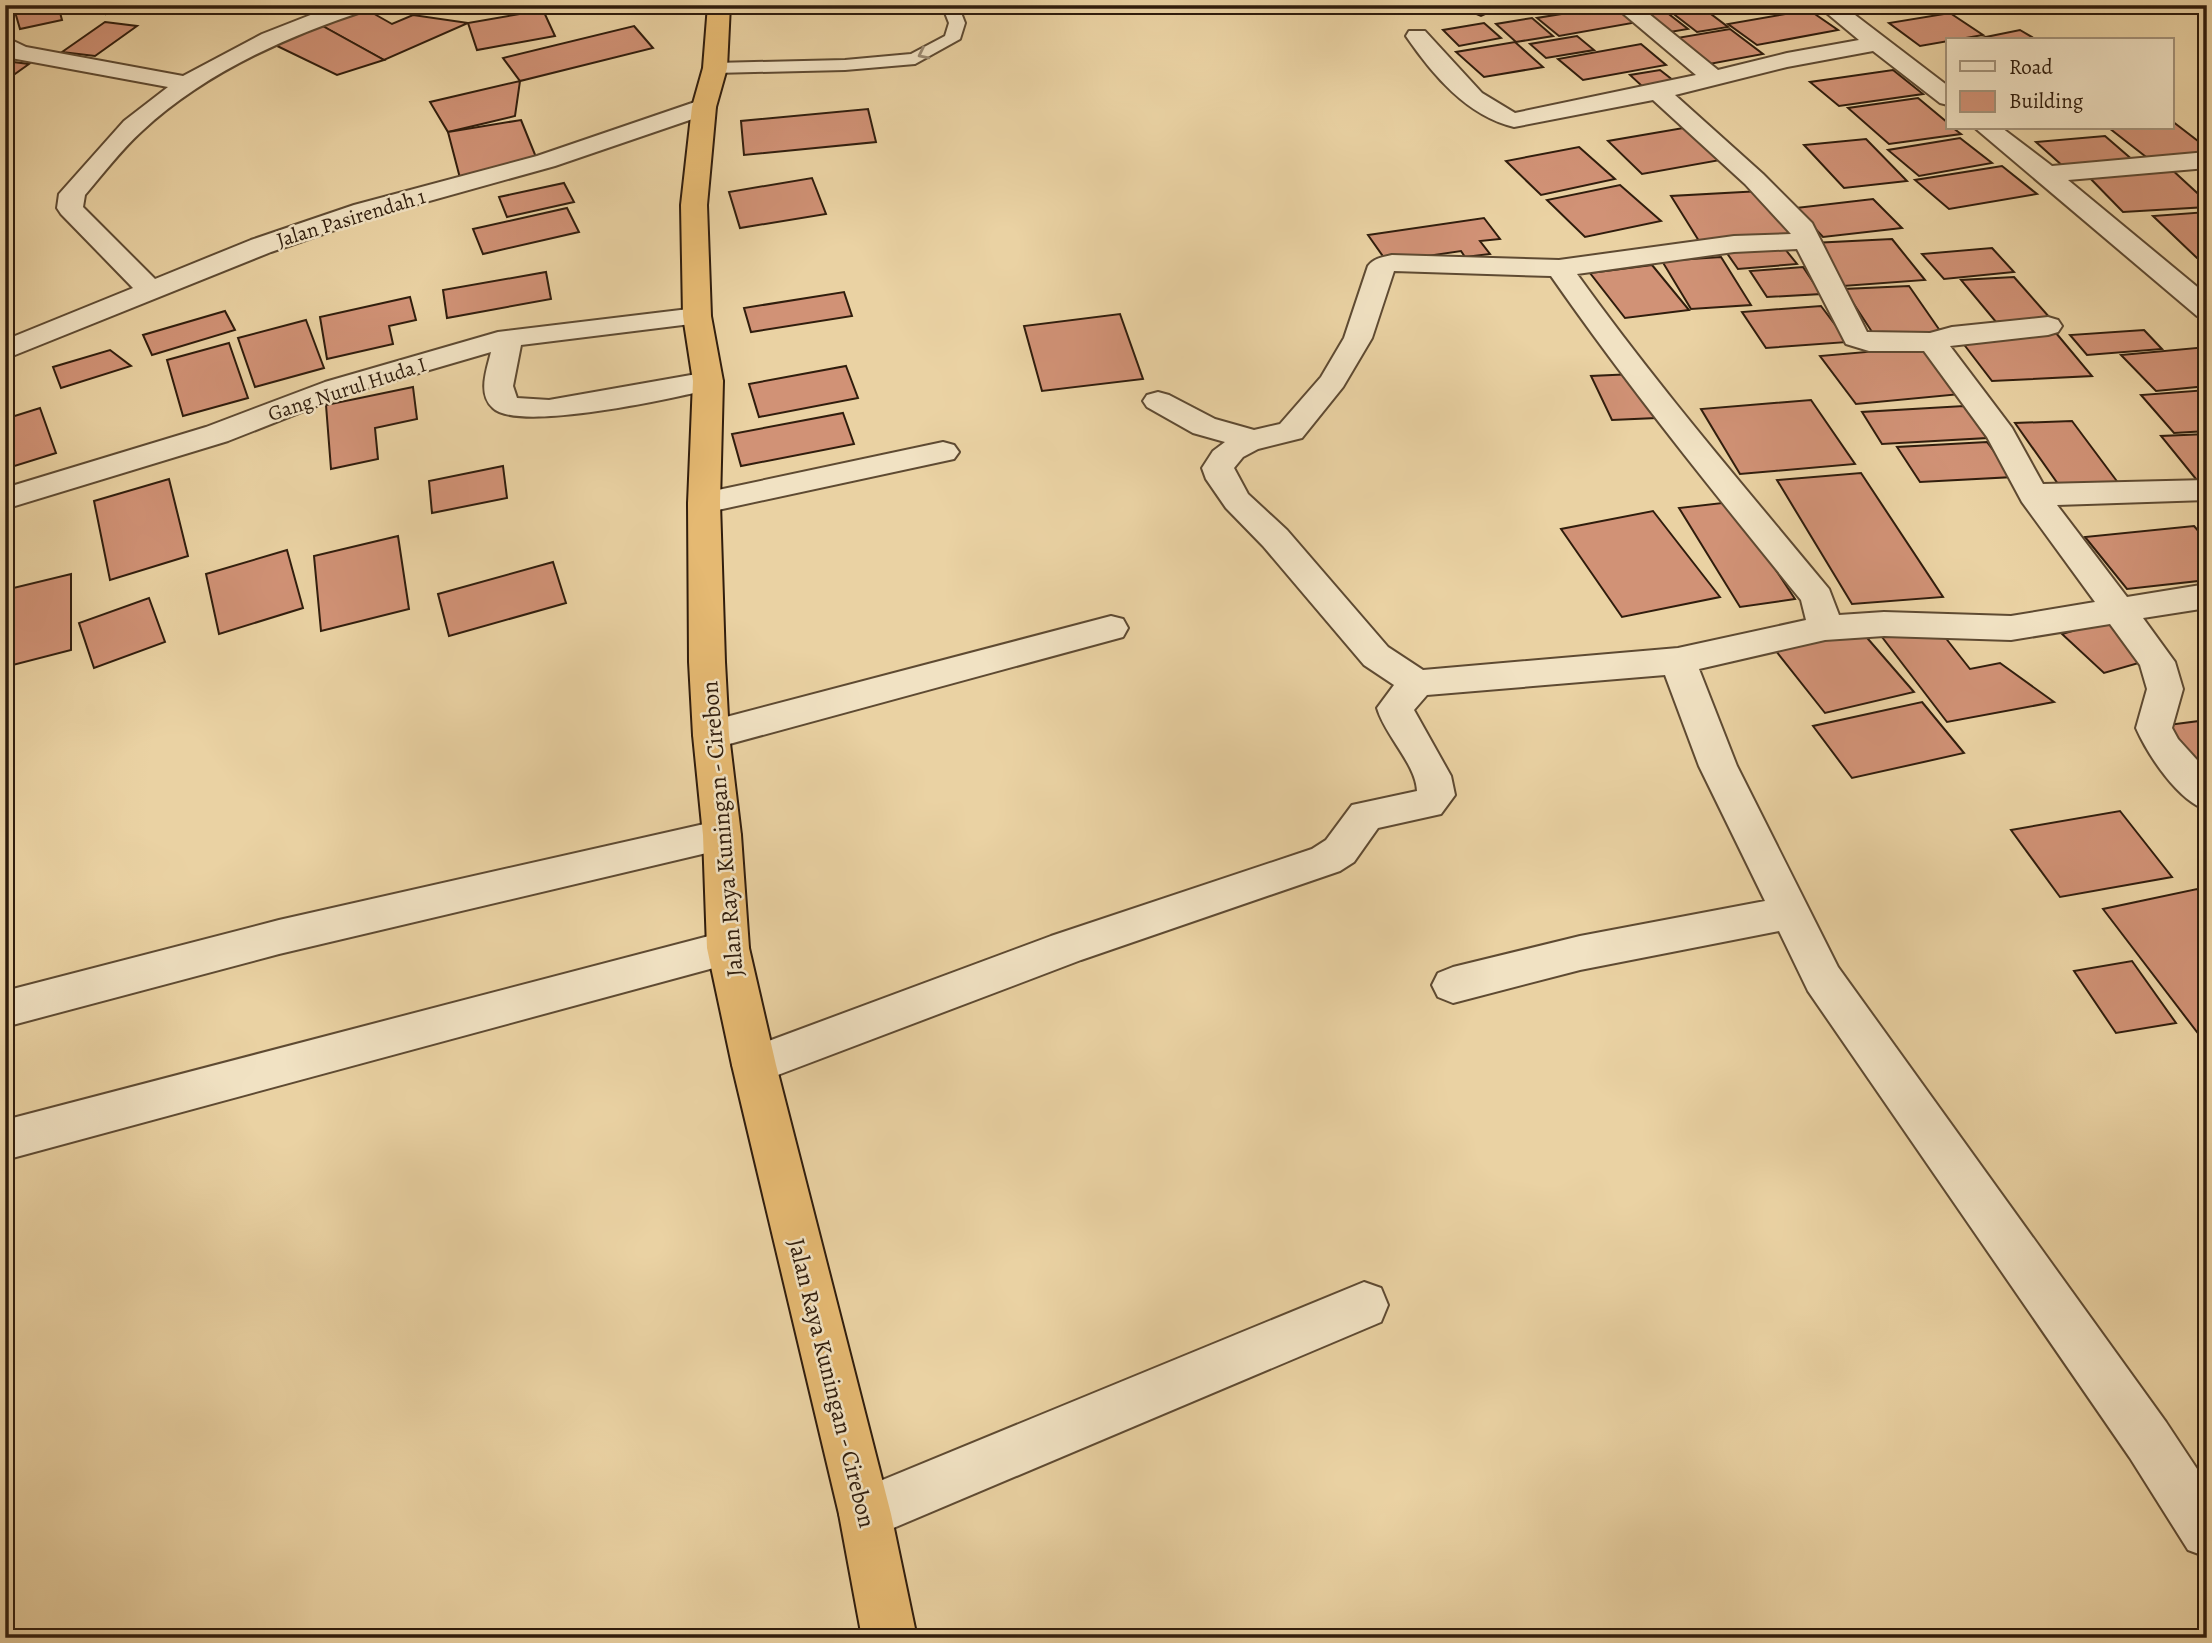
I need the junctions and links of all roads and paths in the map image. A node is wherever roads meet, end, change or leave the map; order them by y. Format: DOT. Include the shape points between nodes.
graph roads {
  1 [pos="359,5"];
  2 [pos="719,5"];
  3 [pos="950,5"];
  4 [pos="1624,5"];
  5 [pos="1828,5"];
  6 [pos="1417,36"];
  7 [pos="5,44"];
  8 [pos="1875,44"];
  9 [pos="715,68"];
  10 [pos="1714,78"];
  11 [pos="187,84"];
  12 [pos="1658,92"];
  13 [pos="1946,97"];
  14 [pos="704,107"];
  15 [pos="1990,130"];
  16 [pos="2207,160"];
  17 [pos="2047,174"];
  18 [pos="1806,241"];
  19 [pos="1559,268"];
  20 [pos="150,290"];
  21 [pos="2207,310"];
  22 [pos="697,316"];
  23 [pos="2048,326"];
  24 [pos="508,338"];
  25 [pos="1933,342"];
  26 [pos="5,350"];
  27 [pos="708,381"];
  28 [pos="1158,401"];
  29 [pos="1254,440"];
  30 [pos="943,452"];
  31 [pos="2207,490"];
  32 [pos="2033,495"];
  33 [pos="5,499"];
  34 [pos="704,503"];
  35 [pos="2207,596"];
  36 [pos="2117,610"];
  37 [pos="1111,628"];
  38 [pos="1825,628"];
  39 [pos="1678,661"];
  40 [pos="1417,683"];
  41 [pos="711,735"];
  42 [pos="2207,796"];
  43 [pos="722,835"];
  44 [pos="1788,912"];
  45 [pos="728,948"];
  46 [pos="1452,985"];
  47 [pos="5,1009"];
  48 [pos="754,1065"];
  49 [pos="5,1140"];
  50 [pos="1364,1305"];
  51 [pos="865,1514"];
  52 [pos="2207,1531"];
  53 [pos="890,1638"];
  1 -- 11 [label="street" via="210,69"];
  2 -- 9 [label="highway, Jalan Raya Kuningan - Cirebon"];
  3 -- 9 [label="lane, one-way" via="957,23 952,39 915,59"];
  4 -- 10 [label="street"];
  5 -- 8 [label="street"];
  6 -- 12 [label="street" via="1483,105 1506,119"];
  7 -- 11 [label="street" via="19,53"];
  8 -- 10 [label="street"];
  8 -- 13 [label="street"];
  9 -- 14 [label="highway, Jalan Raya Kuningan - Cirebon"];
  10 -- 12 [label="street"];
  11 -- 20 [label="street" via="133,127 72,194 70,208"];
  12 -- 18 [label="street" via="1791,216 1803,229"];
  14 -- 20 [label="street, Jalan Pasirendah 1" via="533,164 363,211"];
  14 -- 22 [label="highway, Jalan Raya Kuningan - Cirebon" via="694,205"];
  15 -- 17 [label="street"];
  16 -- 17 [label="street"];
  17 -- 21 [label="street"];
  18 -- 19 [label="street" via="1734,244"];
  18 -- 25 [label="street" via="1857,338"];
  19 -- 29 [label="street" via="1382,266 1358,338 1333,381 1291,431"];
  19 -- 38 [label="street" via="1699,453 1817,597"];
  20 -- 26 [label="street, Jalan Pasirendah 1"];
  22 -- 24 [label="street, Gang Nurul Huda I"];
  22 -- 27 [label="highway, Jalan Raya Kuningan - Cirebon"];
  23 -- 25 [label="street"];
  24 -- 27 [label="street" via="498,386 504,403 518,409 548,409"];
  24 -- 33 [label="street, Gang Nurul Huda I" via="336,388 217,434"];
  25 -- 32 [label="street" via="2001,435"];
  27 -- 34 [label="highway, Jalan Raya Kuningan - Cirebon"];
  28 -- 29 [label="street" via="1204,426"];
  29 -- 40 [label="street" via="1223,457 1218,468 1222,479 1376,656"];
  30 -- 34 [label="street"];
  31 -- 32 [label="street"];
  32 -- 36 [label="street"];
  34 -- 41 [label="highway, Jalan Raya Kuningan - Cirebon"];
  35 -- 36 [label="street"];
  36 -- 38 [label="street" via="2011,628 1884,624"];
  36 -- 42 [label="street" via="2157,662 2165,689 2154,728 2163,747"];
  37 -- 41 [label="street"];
  38 -- 39 [label="street"];
  39 -- 40 [label="street"];
  39 -- 44 [label="street" via="1718,766"];
  40 -- 48 [label="street" via="1395,708 1397,721 1436,782 1436,795 1428,804 1366,816 1340,851 1326,860 1066,948"];
  41 -- 43 [label="highway, Jalan Raya Kuningan - Cirebon"];
  43 -- 45 [label="highway, Jalan Raya Kuningan - Cirebon"];
  43 -- 47 [label="street" via="279,937"];
  44 -- 46 [label="street" via="1580,953"];
  44 -- 52 [label="street" via="1823,979 2148,1440"];
  45 -- 48 [label="highway, Jalan Raya Kuningan - Cirebon"];
  45 -- 49 [label="street"];
  48 -- 51 [label="highway, Jalan Raya Kuningan - Cirebon"];
  50 -- 51 [label="street"];
  51 -- 53 [label="highway, Jalan Raya Kuningan - Cirebon"];
}
